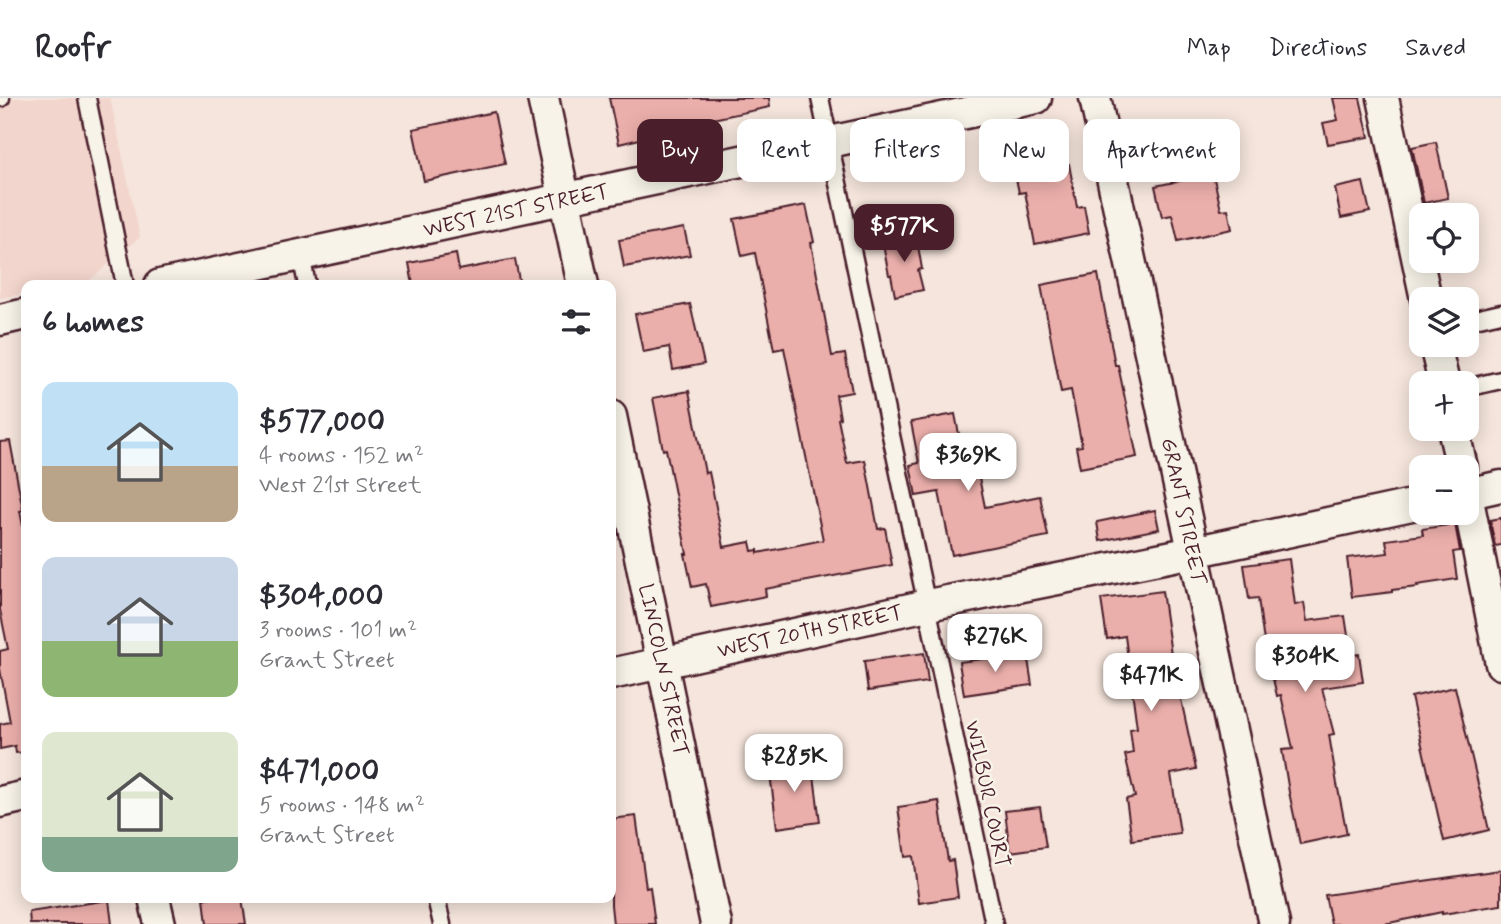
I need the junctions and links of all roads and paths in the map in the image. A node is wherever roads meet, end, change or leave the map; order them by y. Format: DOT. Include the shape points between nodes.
graph roads {
  1 [pos="87,98"];
  2 [pos="543,98"];
  3 [pos="820,98"];
  4 [pos="1036,98"];
  5 [pos="1095,98"];
  6 [pos="1383,98"];
  7 [pos="825,119"];
  8 [pos="836,142"];
  9 [pos="737,163"];
  10 [pos="836,171"];
  11 [pos="565,199"];
  12 [pos="301,255"];
  13 [pos="124,280"];
  14 [pos="184,280"];
  15 [pos="306,280"];
  16 [pos="582,280"];
  17 [pos="1423,287"];
  18 [pos="1501,313"];
  19 [pos="21,315"];
  20 [pos="1479,318"];
  21 [pos="0,320"];
  22 [pos="1501,380"];
  23 [pos="1479,385"];
  24 [pos="616,440"];
  25 [pos="1501,486"];
  26 [pos="1479,490"];
  27 [pos="1409,506"];
  28 [pos="1474,525"];
  29 [pos="1193,552"];
  30 [pos="928,605"];
  31 [pos="663,663"];
  32 [pos="1501,664"];
  33 [pos="616,673"];
  34 [pos="21,797"];
  35 [pos="0,802"];
  36 [pos="155,903"];
  37 [pos="437,903"];
  38 [pos="160,924"];
  39 [pos="442,924"];
  40 [pos="716,924"];
  41 [pos="994,924"];
  42 [pos="1274,924"];
  1 -- 13 [label="lane"];
  2 -- 11 [label="street"];
  3 -- 7 [label="lane, WILBUR COURT"];
  4 -- 8 [label="street, WEST 21ST STREET"];
  5 -- 29 [label="street, GRANT STREET"];
  6 -- 17 [label="street"];
  9 -- 11 [label="street, WEST 21ST STREET"];
  10 -- 30 [label="lane, WILBUR COURT"];
  11 -- 12 [label="street, WEST 21ST STREET"];
  11 -- 16 [label="street"];
  12 -- 14 [label="street, WEST 21ST STREET"];
  12 -- 15 [label="lane"];
  18 -- 20 [label="lane"];
  19 -- 21 [label="street"];
  22 -- 23 [label="lane"];
  24 -- 31 [label="street, LINCOLN STREET"];
  25 -- 26 [label="street"];
  27 -- 29 [label="street, WEST 20TH STREET"];
  28 -- 32 [label="street"];
  29 -- 30 [label="street, WEST 20TH STREET"];
  29 -- 42 [label="street, GRANT STREET"];
  30 -- 31 [label="street, WEST 20TH STREET"];
  30 -- 41 [label="lane, WILBUR COURT"];
  31 -- 33 [label="street, WEST 20TH STREET"];
  31 -- 40 [label="street, LINCOLN STREET"];
  34 -- 35 [label="street"];
  36 -- 38 [label="street"];
  37 -- 39 [label="lane"];
}
